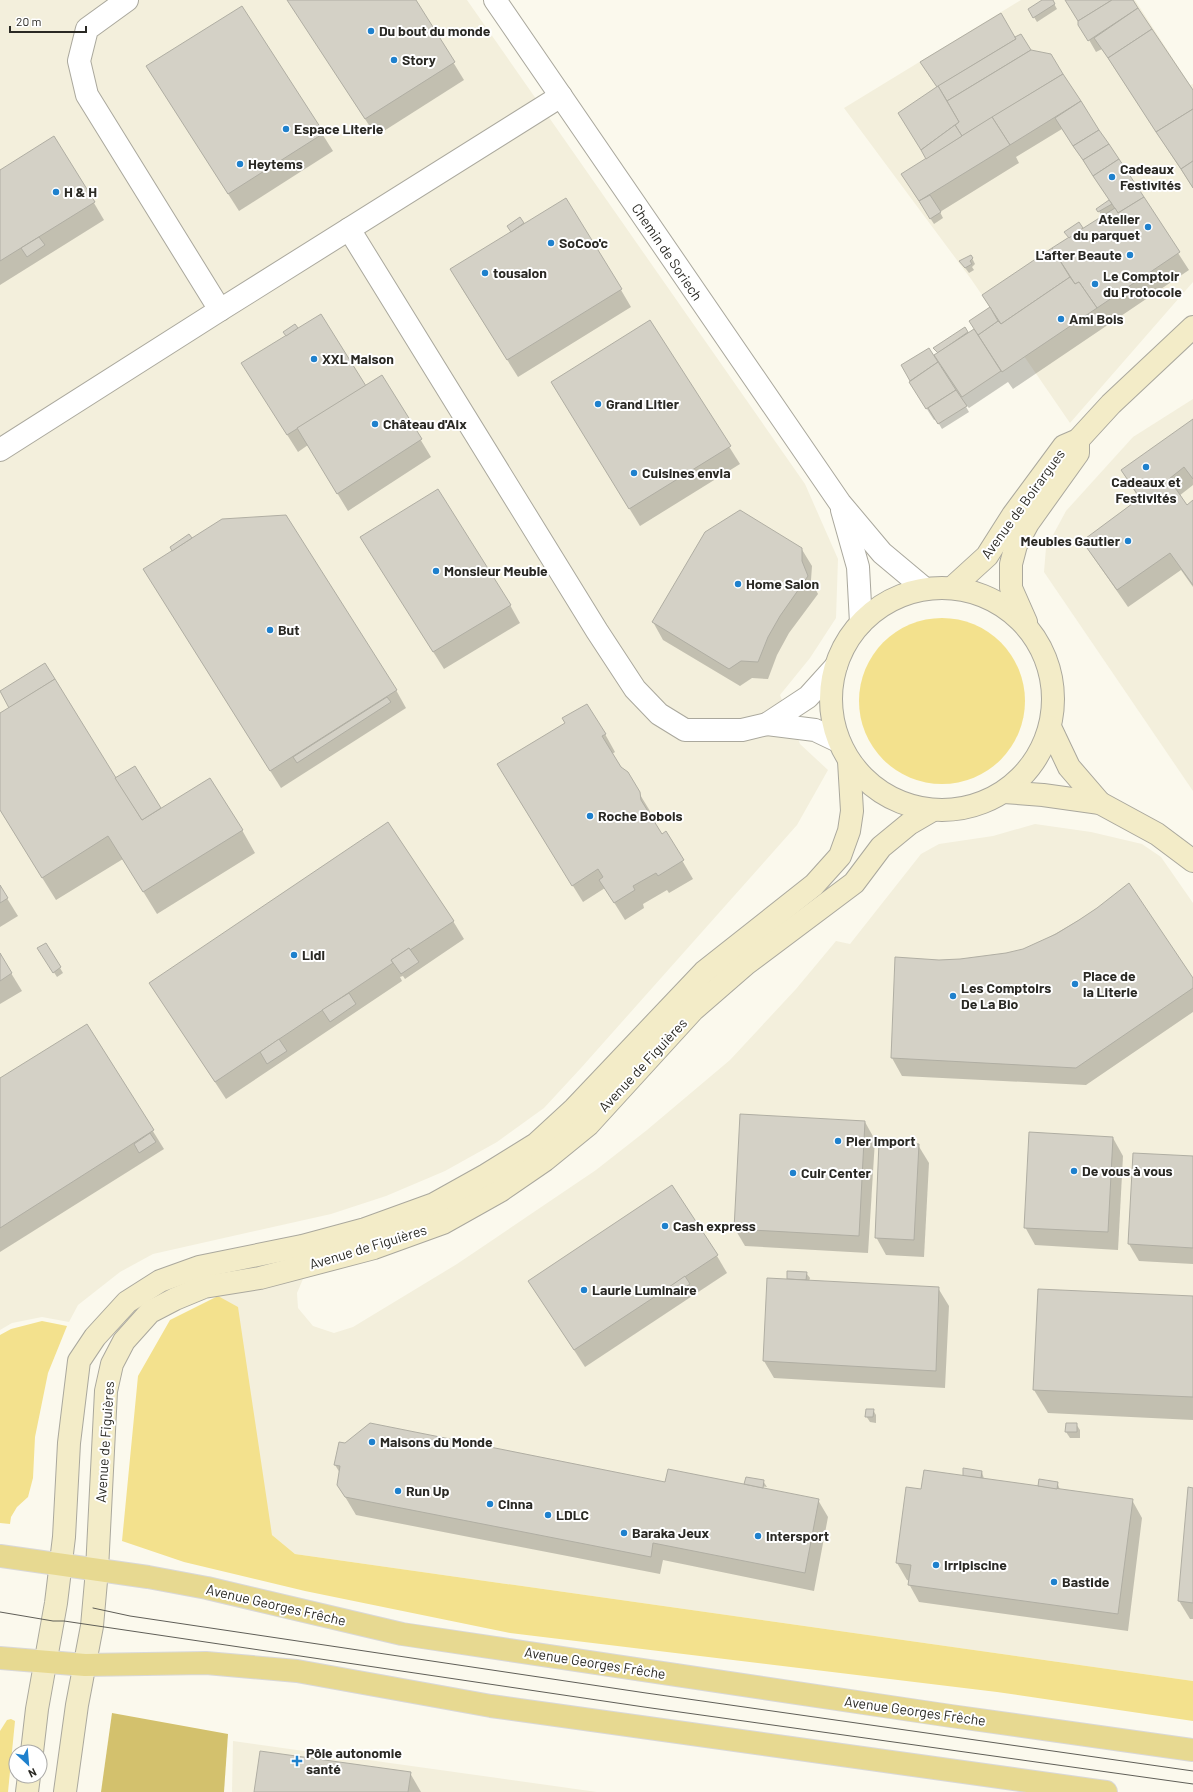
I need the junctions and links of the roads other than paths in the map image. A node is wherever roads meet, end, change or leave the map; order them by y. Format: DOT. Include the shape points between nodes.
graph roads {
  1 [pos="127,0"];
  2 [pos="495,0"];
  3 [pos="561,96"];
  4 [pos="349,229"];
  5 [pos="220,310"];
  6 [pos="1193,311"];
  7 [pos="1193,327"];
  8 [pos="1148,370"];
  9 [pos="1078,440"];
  10 [pos="0,450"];
  11 [pos="840,503"];
  12 [pos="953,587"];
  13 [pos="925,589"];
  14 [pos="861,623"];
  15 [pos="1028,629"];
  16 [pos="836,666"];
  17 [pos="767,724"];
  18 [pos="1050,727"];
  19 [pos="838,741"];
  20 [pos="849,761"];
  21 [pos="1004,792"];
  22 [pos="1100,803"];
  23 [pos="933,810"];
  24 [pos="1193,861"];
  25 [pos="0,1556"];
  26 [pos="60,1565"];
  27 [pos="97,1570"];
  28 [pos="0,1658"];
  29 [pos="45,1661"];
  30 [pos="85,1665"];
  31 [pos="33,1744"];
  32 [pos="1193,1750"];
  33 [pos="66,1792"];
  34 [pos="1106,1792"];
  1 -- 5 [label="street" via="87,29 79,61 87,95"];
  2 -- 3 [label="street, Chemin de Soriech"];
  3 -- 4 [label="street"];
  3 -- 11 [label="street, Chemin de Soriech"];
  4 -- 5 [label="street"];
  4 -- 17 [label="street" via="597,632 635,689 659,714 685,730 742,730"];
  5 -- 10 [label="street"];
  6 -- 8 [label="main road, Avenue de Boirargues"];
  7 -- 8 [label="main road, Avenue de Boirargues"];
  8 -- 9 [label="main road, Avenue de Boirargues" via="1111,404"];
  9 -- 12 [label="main road, Avenue de Boirargues" via="1064,446 1013,515 987,556"];
  9 -- 15 [label="main road, Avenue de Boirargues" via="1078,453 1028,523 1016,545 1011,564 1011,588"];
  11 -- 13 [label="street, Chemin de Soriech" via="882,553"];
  11 -- 14 [label="street, Chemin de Soriech" via="858,567"];
  12 -- 13 [label="main road"];
  12 -- 15 [label="main road" via="975,593 1004,607"];
  13 -- 14 [label="main road" via="885,604"];
  14 -- 16 [label="main road" via="846,643"];
  15 -- 18 [label="main road" via="1049,669 1053,692"];
  16 -- 17 [label="street" via="808,697"];
  16 -- 19 [label="main road" via="830,704"];
  17 -- 19 [label="street" via="815,730"];
  18 -- 21 [label="main road" via="1040,752 1024,774"];
  18 -- 22 [label="main road" via="1069,767"];
  19 -- 20 [label="main road"];
  20 -- 23 [label="main road" via="871,786 900,803"];
  20 -- 26 [label="main road, Avenue de Figuières" via="852,811 849,831 840,856 814,885 704,972 574,1109 536,1144 434,1204 351,1233 199,1267 160,1281 127,1302 95,1337 79,1361 69,1443 66,1528"];
  21 -- 22 [label="main road"];
  21 -- 23 [label="main road" via="965,808"];
  22 -- 24 [label="main road" via="1157,834"];
  23 -- 27 [label="main road, Avenue de Figuières" via="881,847 854,883 746,964 694,1010 588,1125 545,1160 500,1191 443,1223 374,1248 260,1278 204,1287 150,1312 124,1341 112,1364 104,1425"];
  25 -- 26 [label="main road, Avenue Georges Frêche"];
  26 -- 27 [label="main road, Avenue Georges Frêche"];
  26 -- 29 [label="main road, Avenue de Figuières"];
  27 -- 30 [label="main road, Avenue de Figuières" via="92,1626"];
  27 -- 32 [label="main road, Avenue Georges Frêche" via="207,1588 402,1634"];
  28 -- 29 [label="main road"];
  29 -- 30 [label="main road"];
  29 -- 31 [label="main road, Avenue de Figuières"];
  30 -- 33 [label="main road, Avenue de Figuières"];
  30 -- 34 [label="main road" via="206,1663 297,1671 491,1706"];
}
